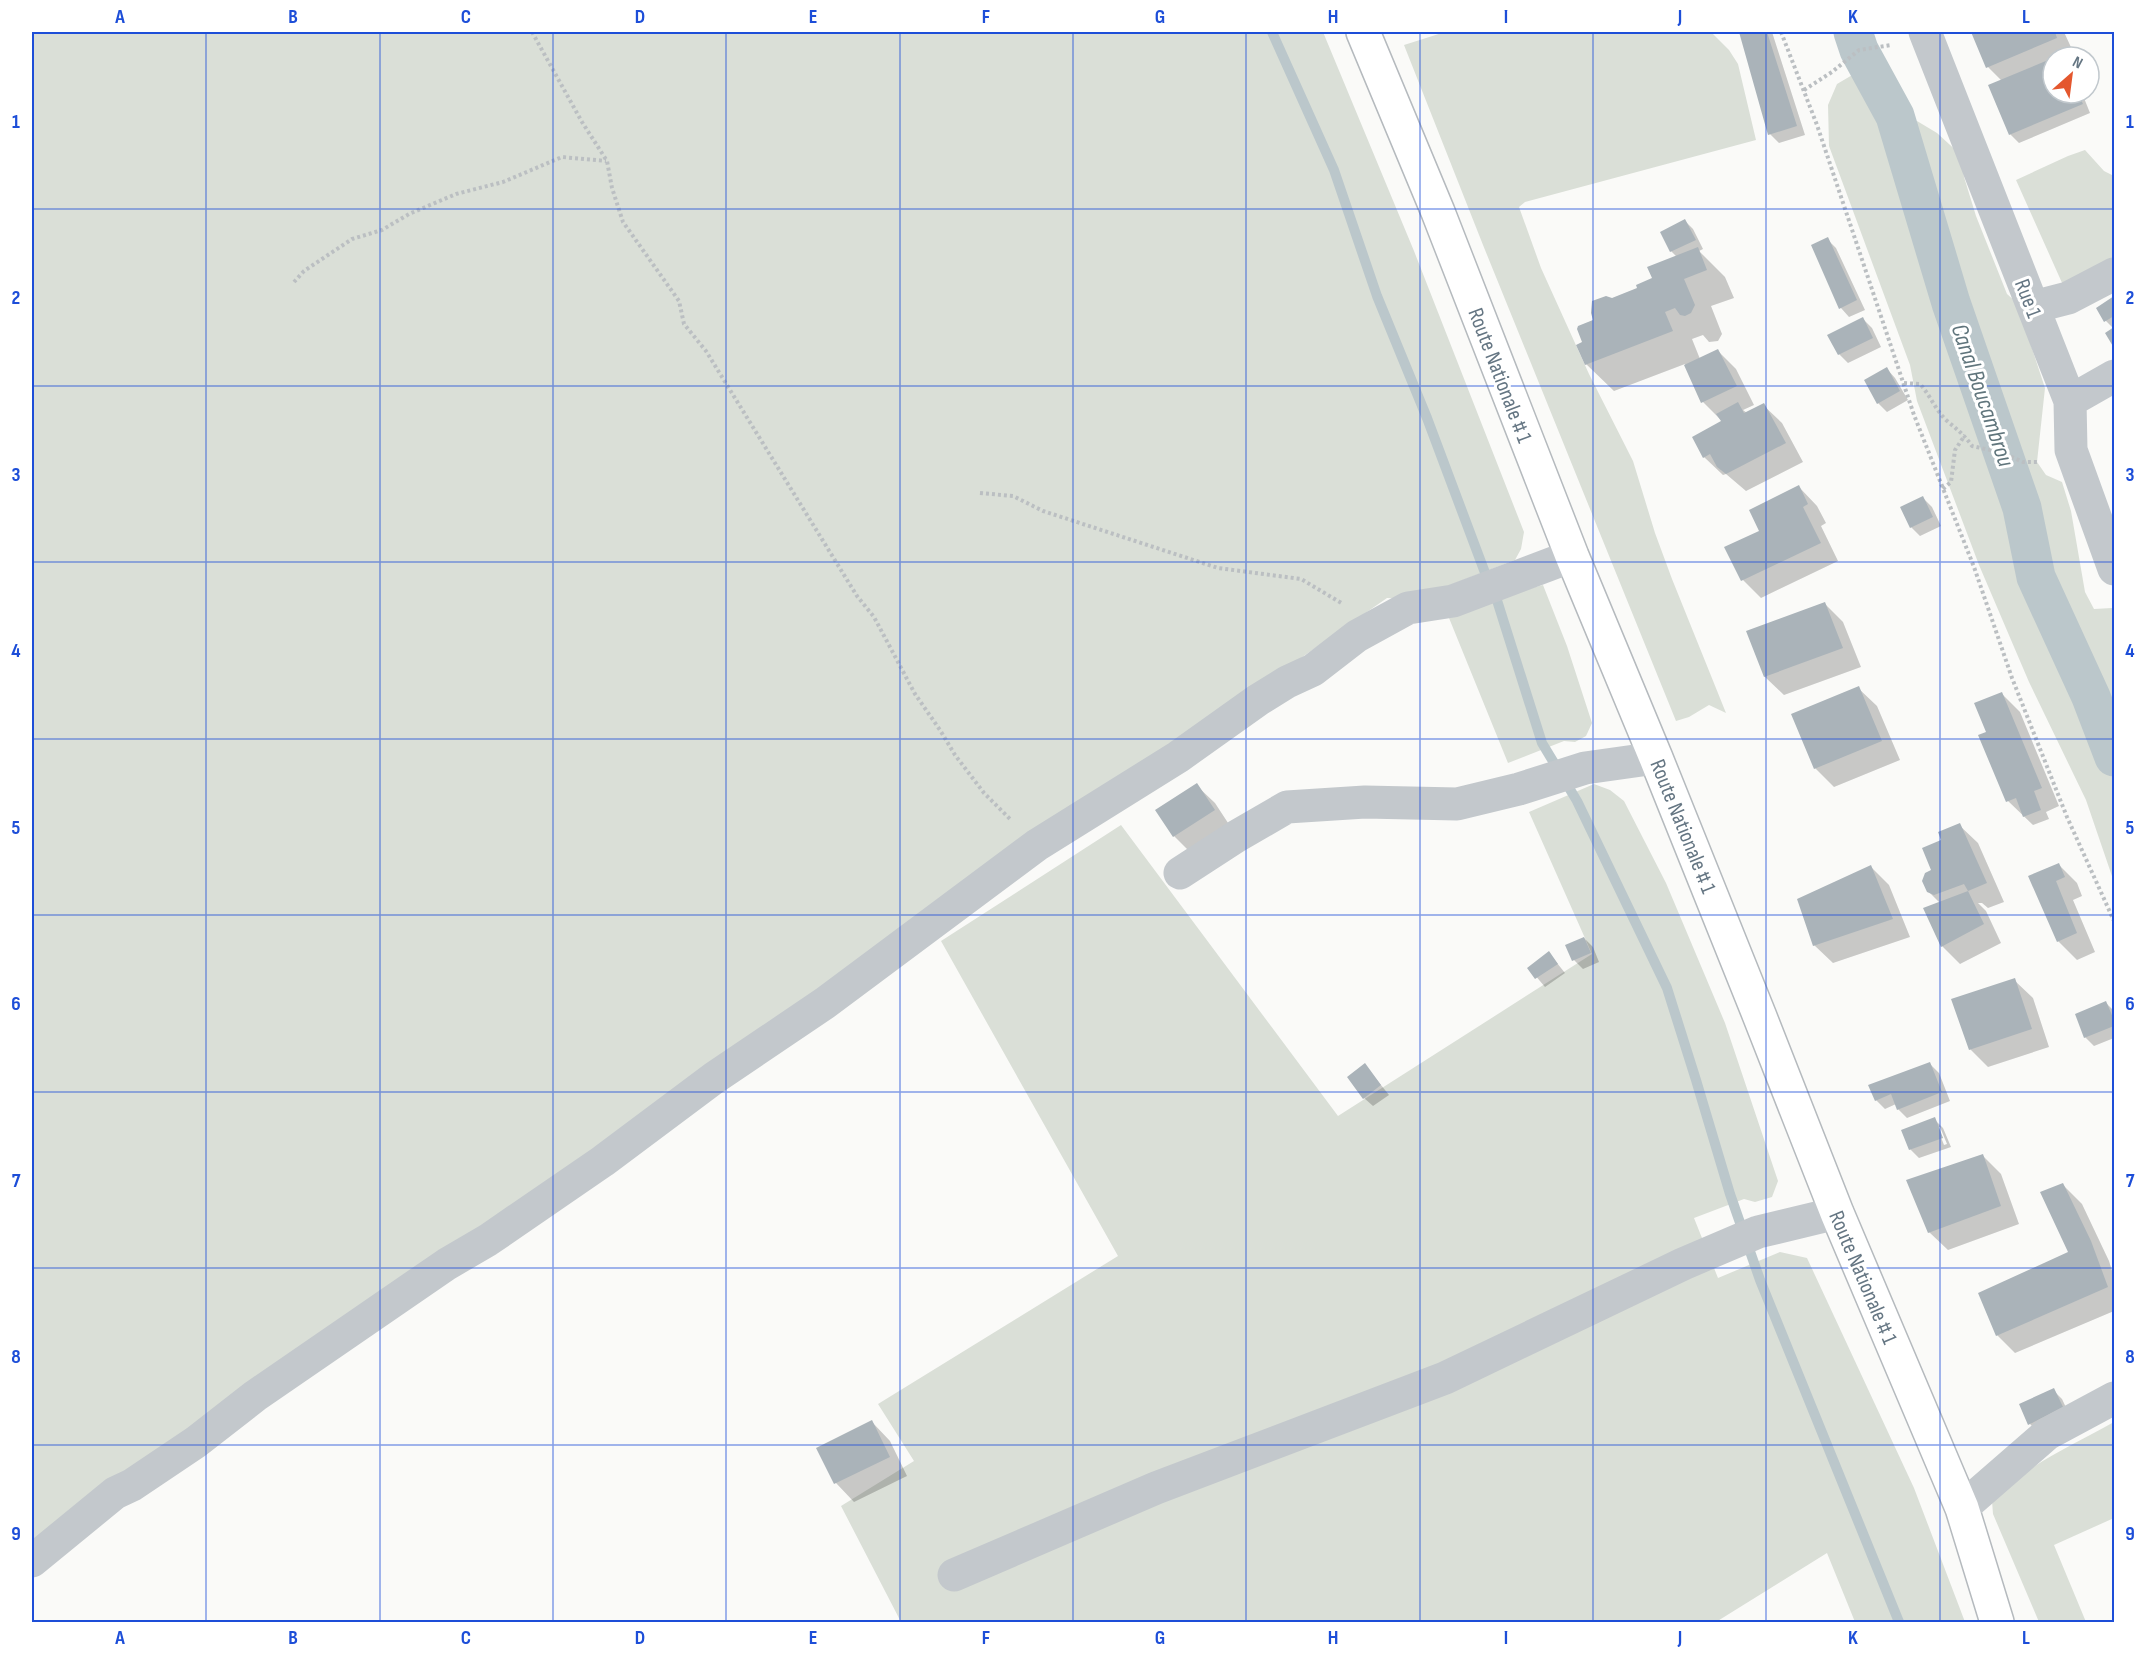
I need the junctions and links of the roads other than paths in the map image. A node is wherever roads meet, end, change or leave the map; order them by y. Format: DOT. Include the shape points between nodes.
graph roads {
  1 [pos="1363,32"];
  2 [pos="1911,38"];
  3 [pos="2115,274"];
  4 [pos="2033,307"];
  5 [pos="2115,376"];
  6 [pos="2070,401"];
  7 [pos="1572,556"];
  8 [pos="2115,568"];
  9 [pos="1656,758"];
  10 [pos="1180,873"];
  11 [pos="1837,1213"];
  12 [pos="2115,1398"];
  13 [pos="1962,1508"];
  14 [pos="32,1561"];
  15 [pos="954,1575"];
  16 [pos="1997,1623"];
  1 -- 7 [label="main road, Route Nationale # 1"];
  2 -- 4 [label="street, Rue 1"];
  3 -- 4 [label="street" via="2068,298"];
  4 -- 6 [label="street, Rue 1"];
  5 -- 6 [label="street"];
  6 -- 8 [label="street, Rue 1" via="2071,450"];
  7 -- 9 [label="main road, Route Nationale # 1"];
  7 -- 14 [label="street" via="1453,602 1408,608 1357,636 1313,670 1258,700 1178,757 1037,846 603,1161 255,1396 196,1442 115,1493"];
  9 -- 10 [label="street" via="1585,768 1457,804 1365,802 1287,807"];
  9 -- 11 [label="main road, Route Nationale # 1"];
  11 -- 13 [label="main road, Route Nationale # 1"];
  11 -- 15 [label="street" via="1758,1232 1445,1378 1156,1488"];
  12 -- 13 [label="street" via="2047,1434"];
  13 -- 16 [label="main road, Route Nationale # 1"];
}
